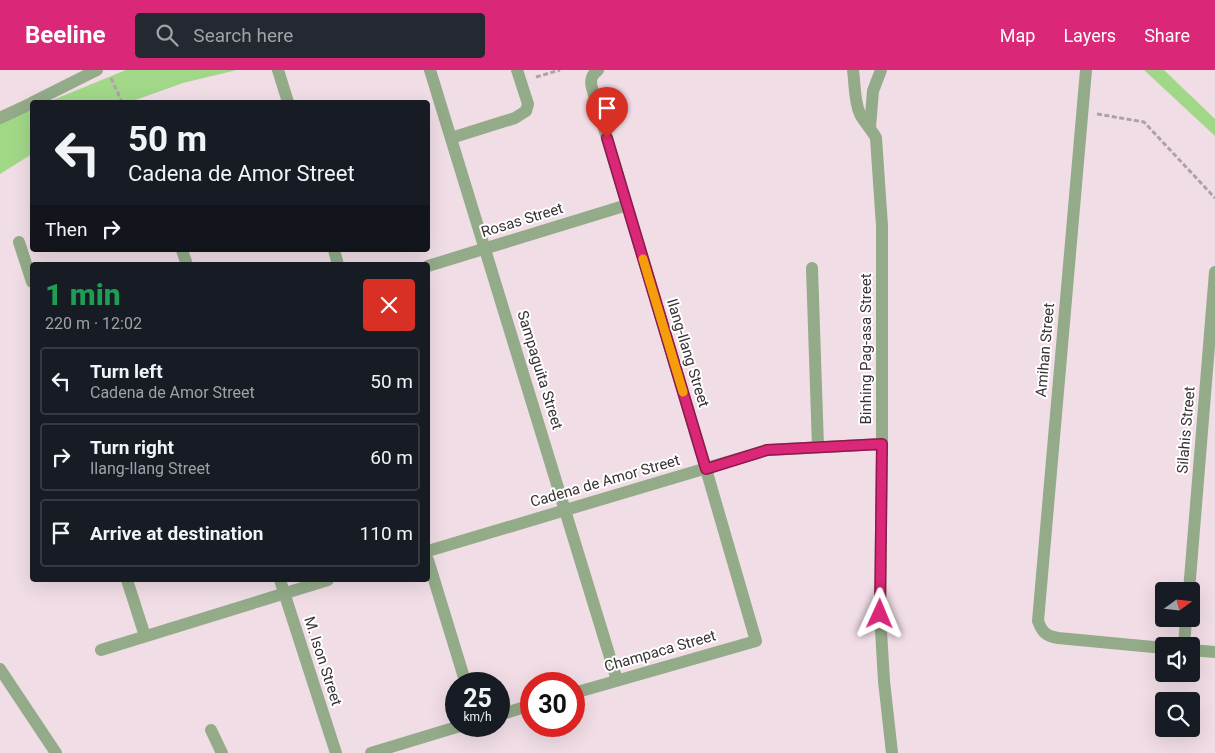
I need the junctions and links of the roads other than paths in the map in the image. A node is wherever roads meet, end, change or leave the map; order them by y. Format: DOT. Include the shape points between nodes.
graph roads {
  1 [pos="97,70"];
  2 [pos="278,70"];
  3 [pos="430,70"];
  4 [pos="853,70"];
  5 [pos="881,70"];
  6 [pos="1086,70"];
  7 [pos="595,72"];
  8 [pos="519,75"];
  9 [pos="39,100"];
  10 [pos="287,100"];
  11 [pos="30,104"];
  12 [pos="0,118"];
  13 [pos="870,128"];
  14 [pos="451,138"];
  15 [pos="626,205"];
  16 [pos="19,242"];
  17 [pos="486,248"];
  18 [pos="430,265"];
  19 [pos="812,268"];
  20 [pos="1215,272"];
  21 [pos="30,276"];
  22 [pos="882,444"];
  23 [pos="818,447"];
  24 [pos="706,469"];
  25 [pos="565,509"];
  26 [pos="430,550"];
  27 [pos="430,567"];
  28 [pos="129,582"];
  29 [pos="281,582"];
  30 [pos="321,582"];
  31 [pos="1190,582"];
  32 [pos="284,593"];
  33 [pos="145,636"];
  34 [pos="756,641"];
  35 [pos="1155,647"];
  36 [pos="101,650"];
  37 [pos="1200,651"];
  38 [pos="1215,652"];
  39 [pos="0,669"];
  40 [pos="462,672"];
  41 [pos="617,680"];
  42 [pos="585,690"];
  43 [pos="211,730"];
  44 [pos="445,731"];
  45 [pos="56,753"];
  46 [pos="222,753"];
  47 [pos="336,753"];
  48 [pos="371,753"];
  49 [pos="892,753"];
  1 -- 9 [label="street"];
  2 -- 10 [label="street"];
  3 -- 14 [label="street, Sampaguita Street"];
  4 -- 13 [label="street, Binhing Pag-asa Street" via="860,116"];
  5 -- 13 [label="street" via="873,91"];
  6 -- 35 [label="street, Amihan Street" via="1038,621 1049,637"];
  7 -- 15 [label="street, Ilang-Ilang Street" via="592,88"];
  8 -- 14 [label="street" via="528,104 522,115"];
  11 -- 12 [label="street"];
  13 -- 22 [label="street, Binhing Pag-asa Street" via="876,138 882,226"];
  14 -- 17 [label="street, Sampaguita Street"];
  15 -- 17 [label="street, Rosas Street"];
  15 -- 24 [label="street, Ilang-Ilang Street"];
  16 -- 21 [label="street"];
  17 -- 18 [label="street, Rosas Street"];
  17 -- 25 [label="street, Sampaguita Street"];
  19 -- 23 [label="street"];
  20 -- 31 [label="street, Silahis Street"];
  22 -- 23 [label="street, Cadena de Amor Street"];
  22 -- 49 [label="street, Binhing Pag-asa Street" via="880,614"];
  23 -- 24 [label="street, Cadena de Amor Street" via="767,450"];
  24 -- 25 [label="street, Cadena de Amor Street"];
  24 -- 34 [label="street, Ilang-Ilang Street"];
  25 -- 26 [label="street, Cadena de Amor Street"];
  25 -- 41 [label="street, Sampaguita Street"];
  27 -- 40 [label="street"];
  28 -- 33 [label="street"];
  29 -- 32 [label="street, M. Ison Street"];
  30 -- 32 [label="street"];
  32 -- 33 [label="street"];
  32 -- 47 [label="street, M. Ison Street"];
  33 -- 36 [label="street"];
  34 -- 41 [label="street, Champaca Street"];
  37 -- 38 [label="street"];
  39 -- 45 [label="street"];
  41 -- 42 [label="street, Champaca Street"];
  43 -- 46 [label="street"];
  44 -- 48 [label="street"];
}
